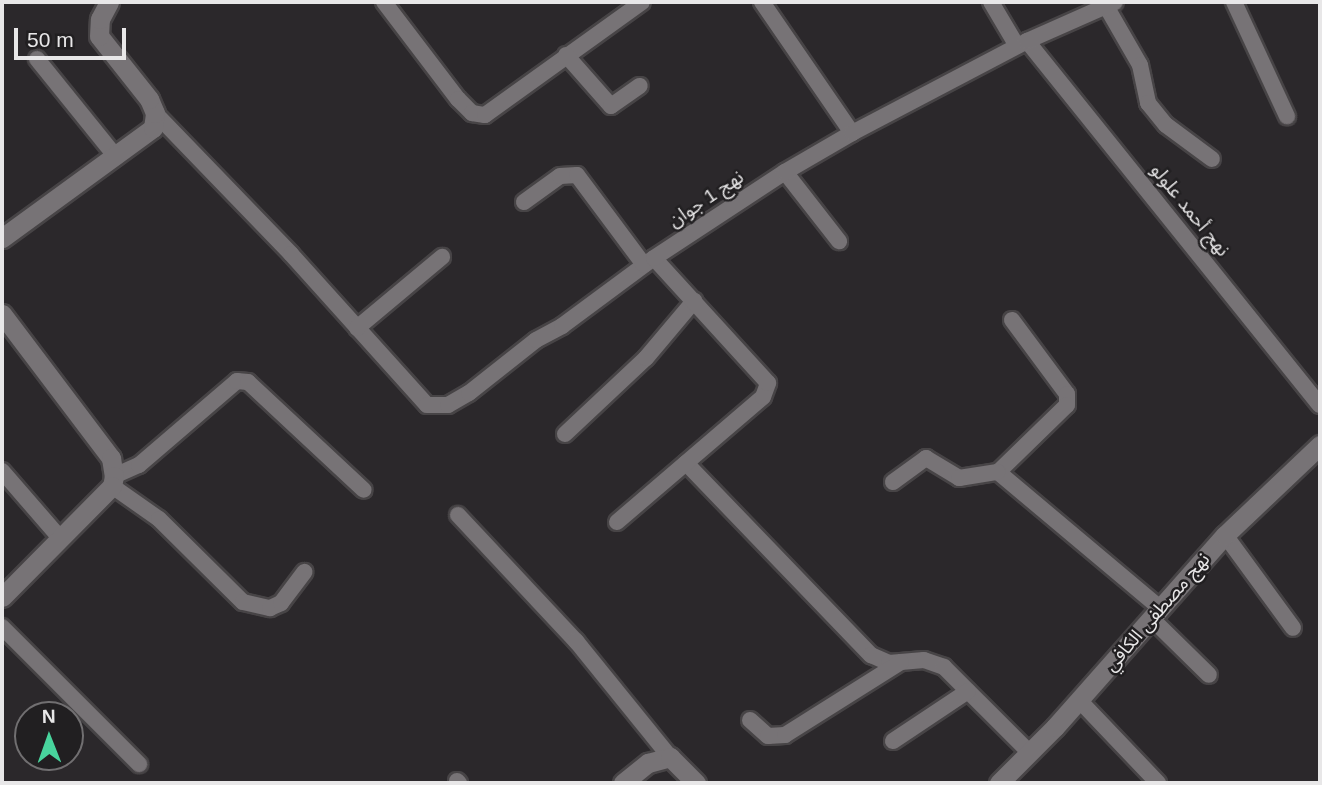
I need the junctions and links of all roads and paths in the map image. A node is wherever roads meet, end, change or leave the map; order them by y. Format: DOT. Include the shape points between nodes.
graph roads {
  1 [pos="109,2"];
  2 [pos="384,2"];
  3 [pos="642,2"];
  4 [pos="762,2"];
  5 [pos="991,2"];
  6 [pos="1234,2"];
  7 [pos="1111,4"];
  8 [pos="1022,44"];
  9 [pos="566,55"];
  10 [pos="37,59"];
  11 [pos="640,86"];
  12 [pos="155,113"];
  13 [pos="1287,116"];
  14 [pos="852,133"];
  15 [pos="116,157"];
  16 [pos="1212,159"];
  17 [pos="785,172"];
  18 [pos="524,202"];
  19 [pos="2,238"];
  20 [pos="839,241"];
  21 [pos="442,257"];
  22 [pos="649,261"];
  23 [pos="694,301"];
  24 [pos="2,314"];
  25 [pos="1012,320"];
  26 [pos="357,328"];
  27 [pos="1320,405"];
  28 [pos="565,433"];
  29 [pos="1320,445"];
  30 [pos="686,463"];
  31 [pos="2,471"];
  32 [pos="998,472"];
  33 [pos="113,481"];
  34 [pos="893,482"];
  35 [pos="365,490"];
  36 [pos="457,515"];
  37 [pos="617,522"];
  38 [pos="1225,535"];
  39 [pos="60,538"];
  40 [pos="304,572"];
  41 [pos="2,597"];
  42 [pos="1156,613"];
  43 [pos="2,627"];
  44 [pos="1293,628"];
  45 [pos="901,662"];
  46 [pos="1209,675"];
  47 [pos="968,691"];
  48 [pos="1079,700"];
  49 [pos="750,719"];
  50 [pos="893,741"];
  51 [pos="1030,753"];
  52 [pos="670,757"];
  53 [pos="139,764"];
  54 [pos="623,783"];
  55 [pos="696,783"];
  56 [pos="999,783"];
  57 [pos="1158,783"];
  1 -- 12 [label="street" via="100,19 99,36"];
  2 -- 9 [label="street" via="471,114 494,110"];
  3 -- 9 [label="street"];
  4 -- 14 [label="street"];
  5 -- 8 [label="street, نهج أحمد علولو"];
  6 -- 13 [label="street"];
  7 -- 8 [label="street, نهج 1 جوان"];
  7 -- 16 [label="street" via="1140,65 1148,103 1166,125"];
  8 -- 14 [label="street, نهج 1 جوان"];
  8 -- 27 [label="street, نهج أحمد علولو"];
  9 -- 11 [label="street" via="611,106"];
  10 -- 15 [label="street"];
  12 -- 15 [label="street" via="153,128"];
  12 -- 26 [label="street, نهج 1 جوان"];
  14 -- 17 [label="street, نهج 1 جوان"];
  15 -- 19 [label="street"];
  17 -- 20 [label="street"];
  17 -- 22 [label="street, نهج 1 جوان"];
  18 -- 22 [label="street" via="561,176 577,175"];
  21 -- 26 [label="street"];
  22 -- 23 [label="street"];
  22 -- 26 [label="street, نهج 1 جوان" via="448,405 427,405 418,398"];
  23 -- 28 [label="street" via="646,358"];
  23 -- 30 [label="street" via="768,383 763,397"];
  24 -- 33 [label="street" via="111,458"];
  25 -- 32 [label="street" via="1067,394 1067,405"];
  29 -- 38 [label="street, نهج مصطفى الكافي"];
  30 -- 37 [label="street"];
  30 -- 45 [label="street" via="871,655 889,663"];
  31 -- 39 [label="street"];
  32 -- 34 [label="street" via="959,478 926,458"];
  32 -- 42 [label="street"];
  33 -- 35 [label="street" via="139,465 237,381 248,382"];
  33 -- 39 [label="street"];
  33 -- 40 [label="street" via="159,519 243,602 270,608 281,603"];
  36 -- 52 [label="street" via="576,640"];
  38 -- 42 [label="street, نهج مصطفى الكافي"];
  38 -- 44 [label="street"];
  39 -- 41 [label="street"];
  42 -- 46 [label="street"];
  42 -- 48 [label="street, نهج مصطفى الكافي"];
  43 -- 53 [label="street"];
  45 -- 47 [label="street" via="935,662"];
  45 -- 49 [label="street" via="785,735 768,736"];
  47 -- 50 [label="street"];
  47 -- 51 [label="street"];
  48 -- 51 [label="street, نهج مصطفى الكافي"];
  48 -- 57 [label="street"];
  51 -- 56 [label="street, نهج مصطفى الكافي"];
  52 -- 54 [label="street" via="649,763"];
  52 -- 55 [label="street"];
}
